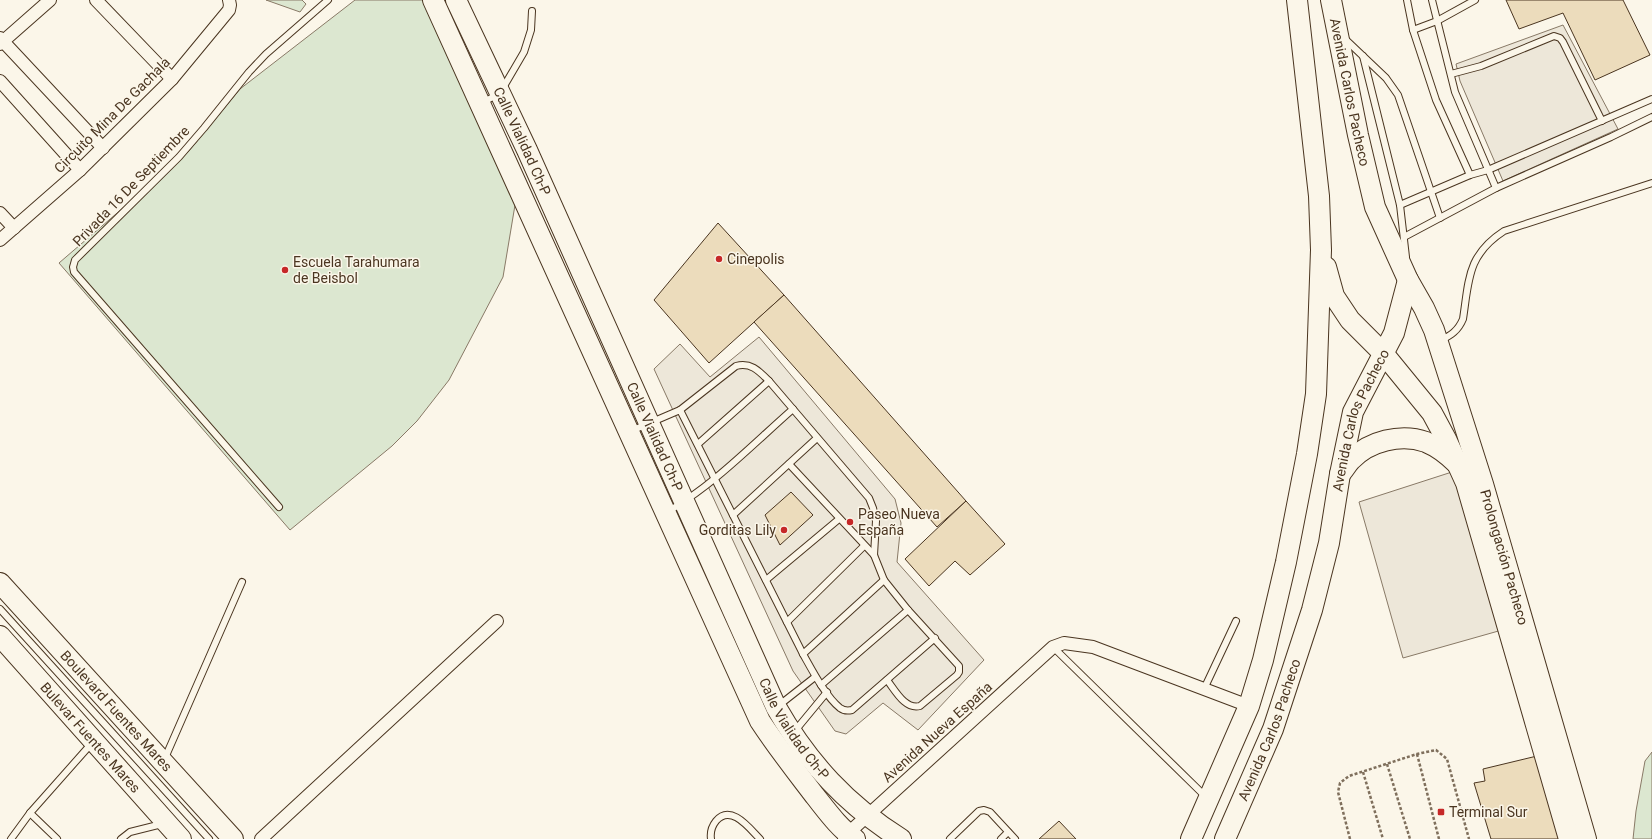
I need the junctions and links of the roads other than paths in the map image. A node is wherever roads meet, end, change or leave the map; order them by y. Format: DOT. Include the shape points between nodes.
graph roads {
  1 [pos="50,0"];
  2 [pos="96,0"];
  3 [pos="229,0"];
  4 [pos="328,0"];
  5 [pos="433,0"];
  6 [pos="456,0"];
  7 [pos="1297,0"];
  8 [pos="1331,0"];
  9 [pos="1407,0"];
  10 [pos="1432,0"];
  11 [pos="1475,0"];
  12 [pos="532,11"];
  13 [pos="1437,21"];
  14 [pos="1414,30"];
  15 [pos="1336,31"];
  16 [pos="1,41"];
  17 [pos="1363,56"];
  18 [pos="1451,74"];
  19 [pos="172,79"];
  20 [pos="0,81"];
  21 [pos="500,93"];
  22 [pos="1652,99"];
  23 [pos="480,104"];
  24 [pos="1652,117"];
  25 [pos="1602,120"];
  26 [pos="103,148"];
  27 [pos="80,170"];
  28 [pos="1488,170"];
  29 [pos="1470,175"];
  30 [pos="1652,183"];
  31 [pos="1496,188"];
  32 [pos="1431,192"];
  33 [pos="1400,205"];
  34 [pos="0,213"];
  35 [pos="1440,218"];
  36 [pos="14,228"];
  37 [pos="1404,236"];
  38 [pos="0,240"];
  39 [pos="1321,250"];
  40 [pos="1408,280"];
  41 [pos="1438,343"];
  42 [pos="1383,352"];
  43 [pos="769,381"];
  44 [pos="793,409"];
  45 [pos="680,410"];
  46 [pos="650,423"];
  47 [pos="629,432"];
  48 [pos="817,438"];
  49 [pos="698,444"];
  50 [pos="789,464"];
  51 [pos="1457,464"];
  52 [pos="1340,474"];
  53 [pos="715,478"];
  54 [pos="684,502"];
  55 [pos="279,507"];
  56 [pos="666,512"];
  57 [pos="733,515"];
  58 [pos="839,519"];
  59 [pos="864,546"];
  60 [pos="874,555"];
  61 [pos="766,580"];
  62 [pos="884,580"];
  63 [pos="242,582"];
  64 [pos="0,583"];
  65 [pos="0,610"];
  66 [pos="908,610"];
  67 [pos="1236,620"];
  68 [pos="497,621"];
  69 [pos="787,622"];
  70 [pos="0,636"];
  71 [pos="935,638"];
  72 [pos="1053,647"];
  73 [pos="803,654"];
  74 [pos="815,676"];
  75 [pos="887,680"];
  76 [pos="821,685"];
  77 [pos="1204,689"];
  78 [pos="826,692"];
  79 [pos="1249,706"];
  80 [pos="768,714"];
  81 [pos="94,740"];
  82 [pos="786,743"];
  83 [pos="163,762"];
  84 [pos="1208,800"];
  85 [pos="30,813"];
  86 [pos="868,815"];
  87 [pos="1008,832"];
  88 [pos="174,834"];
  89 [pos="848,837"];
  90 [pos="11,839"];
  91 [pos="57,839"];
  92 [pos="121,839"];
  93 [pos="209,839"];
  94 [pos="233,839"];
  95 [pos="261,839"];
  96 [pos="711,839"];
  97 [pos="760,839"];
  98 [pos="901,839"];
  99 [pos="950,839"];
  100 [pos="1001,839"];
  101 [pos="1015,839"];
  102 [pos="1191,839"];
  103 [pos="1225,839"];
  104 [pos="1569,839"];
  105 [pos="1586,839"];
  1 -- 16 [label="street"];
  2 -- 19 [label="street"];
  3 -- 19 [label="street, Circuito Mina De Gachala" via="229,10"];
  4 -- 55 [label="lane, Privada 16 De Septiembre" via="266,54 179,157 75,260 73,267 74,272"];
  5 -- 23 [label="main road, Calle Vialidad Ch-P"];
  6 -- 21 [label="main road, Calle Vialidad Ch-P"];
  7 -- 39 [label="main road, Avenida Carlos Pacheco" via="1319,196"];
  8 -- 15 [label="main road, Avenida Carlos Pacheco"];
  9 -- 14 [label="lane"];
  10 -- 13 [label="lane"];
  11 -- 13 [label="lane"];
  12 -- 21 [label="lane" via="531,30 524,52"];
  13 -- 14 [label="lane"];
  13 -- 18 [label="lane"];
  14 -- 29 [label="lane" via="1436,100"];
  15 -- 17 [label="lane"];
  15 -- 40 [label="main road, Avenida Carlos Pacheco" via="1375,207"];
  16 -- 26 [label="street"];
  17 -- 32 [label="lane" via="1386,78 1398,95"];
  17 -- 33 [label="lane"];
  18 -- 25 [label="lane" via="1481,66 1558,36"];
  18 -- 28 [label="lane" via="1455,92"];
  19 -- 26 [label="street, Circuito Mina De Gachala"];
  20 -- 27 [label="street"];
  21 -- 23 [label="lane"];
  21 -- 46 [label="main road, Calle Vialidad Ch-P"];
  22 -- 25 [label="lane"];
  23 -- 47 [label="main road, Calle Vialidad Ch-P"];
  24 -- 31 [label="lane"];
  25 -- 28 [label="lane"];
  26 -- 27 [label="street, Circuito Mina De Gachala"];
  27 -- 36 [label="street, Circuito Mina De Gachala"];
  28 -- 29 [label="lane"];
  28 -- 31 [label="lane"];
  29 -- 32 [label="lane"];
  30 -- 41 [label="lane" via="1504,231 1491,240 1479,253 1471,269 1460,326 1456,332"];
  31 -- 35 [label="lane"];
  32 -- 33 [label="lane"];
  32 -- 35 [label="lane"];
  33 -- 37 [label="lane"];
  34 -- 36 [label="street"];
  35 -- 37 [label="lane"];
  36 -- 38 [label="street, Circuito Mina De Gachala"];
  37 -- 40 [label="lane"];
  39 -- 42 [label="main road, Prolongación Pacheco" via="1334,296 1350,320"];
  39 -- 79 [label="main road, Avenida Carlos Pacheco" via="1316,394 1309,439 1286,562 1263,660"];
  40 -- 41 [label="main road, Prolongación Pacheco" via="1424,308"];
  40 -- 42 [label="main road, Avenida Carlos Pacheco" via="1394,333"];
  41 -- 105 [label="main road, Prolongación Pacheco" via="1483,484"];
  42 -- 51 [label="main road, Prolongación Pacheco" via="1432,413"];
  42 -- 52 [label="main road, Avenida Carlos Pacheco" via="1353,412"];
  43 -- 44 [label="lane"];
  43 -- 45 [label="lane" via="752,366 736,366"];
  43 -- 49 [label="lane"];
  44 -- 48 [label="lane"];
  44 -- 53 [label="lane"];
  45 -- 46 [label="lane"];
  45 -- 49 [label="lane"];
  46 -- 47 [label="lane"];
  46 -- 54 [label="main road, Calle Vialidad Ch-P"];
  47 -- 56 [label="main road, Calle Vialidad Ch-P"];
  48 -- 50 [label="lane"];
  48 -- 60 [label="lane" via="869,498 876,521"];
  49 -- 53 [label="lane"];
  50 -- 57 [label="lane"];
  50 -- 58 [label="lane"];
  51 -- 52 [label="main road" via="1442,451 1425,442 1386,440 1367,447 1352,459"];
  51 -- 104 [label="main road, Prolongación Pacheco" via="1466,483"];
  52 -- 103 [label="main road, Avenida Carlos Pacheco" via="1329,543 1312,610 1273,728"];
  53 -- 54 [label="lane"];
  53 -- 57 [label="lane"];
  54 -- 56 [label="lane"];
  54 -- 80 [label="main road, Calle Vialidad Ch-P"];
  56 -- 80 [label="main road, Calle Vialidad Ch-P"];
  57 -- 61 [label="lane"];
  58 -- 59 [label="lane"];
  58 -- 61 [label="lane"];
  59 -- 60 [label="lane"];
  59 -- 69 [label="lane"];
  60 -- 62 [label="lane"];
  61 -- 69 [label="lane"];
  62 -- 66 [label="lane"];
  62 -- 73 [label="lane"];
  63 -- 83 [label="lane"];
  64 -- 83 [label="main road, Boulevard Fuentes Mares"];
  65 -- 93 [label="lane"];
  66 -- 71 [label="lane"];
  66 -- 76 [label="lane"];
  67 -- 77 [label="lane"];
  68 -- 95 [label="street"];
  69 -- 73 [label="lane"];
  70 -- 81 [label="main road, Bulevar Fuentes Mares"];
  71 -- 75 [label="lane"];
  71 -- 75 [label="lane" via="959,666 957,675 916,707 907,704"];
  72 -- 77 [label="street" via="1064,644 1093,647"];
  72 -- 84 [label="lane"];
  72 -- 86 [label="street, Avenida Nueva España"];
  73 -- 74 [label="lane"];
  74 -- 76 [label="lane"];
  74 -- 80 [label="lane"];
  75 -- 78 [label="lane" via="848,711 840,708"];
  76 -- 78 [label="lane"];
  77 -- 79 [label="street"];
  78 -- 82 [label="lane"];
  79 -- 84 [label="main road, Avenida Carlos Pacheco"];
  80 -- 82 [label="main road, Calle Vialidad Ch-P"];
  81 -- 85 [label="lane"];
  81 -- 88 [label="main road, Bulevar Fuentes Mares"];
  82 -- 86 [label="main road, Calle Vialidad Ch-P"];
  82 -- 89 [label="main road, Calle Vialidad Ch-P" via="829,813"];
  83 -- 94 [label="main road, Boulevard Fuentes Mares"];
  84 -- 102 [label="main road, Avenida Carlos Pacheco"];
  85 -- 90 [label="lane"];
  85 -- 91 [label="lane"];
  86 -- 89 [label="street, Avenida Nueva España"];
  86 -- 98 [label="main road, Calle Vialidad Ch-P"];
  87 -- 99 [label="lane" via="990,812 984,810 979,811"];
  87 -- 100 [label="lane"];
  87 -- 101 [label="lane"];
  88 -- 92 [label="lane" via="130,832"];
  96 -- 97 [label="lane" via="712,827 718,819 728,815 739,818"];
}
